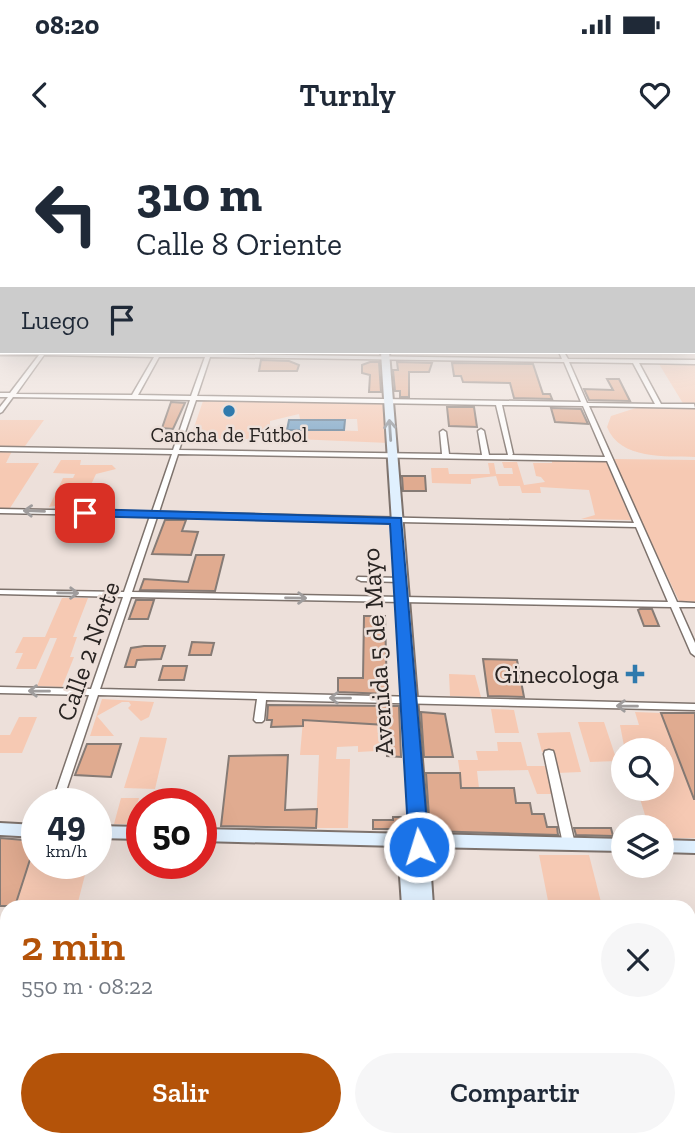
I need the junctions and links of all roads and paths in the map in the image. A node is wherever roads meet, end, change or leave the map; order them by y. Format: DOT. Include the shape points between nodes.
graph roads {
  1 [pos="25,377"];
  2 [pos="145,377"];
  3 [pos="202,377"];
  4 [pos="386,377"];
  5 [pos="575,377"];
  6 [pos="643,377"];
  7 [pos="0,395"];
  8 [pos="11,396"];
  9 [pos="134,397"];
  10 [pos="196,398"];
  11 [pos="388,401"];
  12 [pos="499,404"];
  13 [pos="587,405"];
  14 [pos="659,406"];
  15 [pos="694,407"];
  16 [pos="0,411"];
  17 [pos="481,430"];
  18 [pos="443,432"];
  19 [pos="0,449"];
  20 [pos="177,451"];
  21 [pos="510,454"];
  22 [pos="392,456"];
  23 [pos="446,457"];
  24 [pos="486,457"];
  25 [pos="608,459"];
  26 [pos="0,511"];
  27 [pos="156,516"];
  28 [pos="397,521"];
  29 [pos="639,525"];
  30 [pos="361,579"];
  31 [pos="401,580"];
  32 [pos="0,592"];
  33 [pos="129,595"];
  34 [pos="402,600"];
  35 [pos="674,604"];
  36 [pos="695,605"];
  37 [pos="695,653"];
  38 [pos="0,690"];
  39 [pos="97,692"];
  40 [pos="262,696"];
  41 [pos="408,699"];
  42 [pos="695,707"];
  43 [pos="259,720"];
  44 [pos="549,754"];
  45 [pos="62,788"];
  46 [pos="0,829"];
  47 [pos="21,830"];
  48 [pos="217,835"];
  49 [pos="412,840"];
  50 [pos="569,844"];
  51 [pos="611,845"];
  52 [pos="674,846"];
  53 [pos="695,847"];
  54 [pos="410,900"];
  55 [pos="424,900"];
  1 -- 8 [label="street"];
  2 -- 9 [label="street"];
  3 -- 10 [label="street, Calle 2 Norte"];
  4 -- 11 [label="main road, Avenida 5 de Mayo"];
  5 -- 13 [label="street"];
  6 -- 14 [label="street"];
  7 -- 8 [label="street"];
  8 -- 9 [label="street"];
  8 -- 16 [label="street"];
  9 -- 10 [label="street"];
  10 -- 11 [label="street"];
  10 -- 20 [label="street, Calle 2 Norte"];
  11 -- 12 [label="street"];
  22 -- 11 [label="main road, Avenida 5 de Mayo, one-way"];
  12 -- 13 [label="street"];
  12 -- 21 [label="street"];
  13 -- 14 [label="street"];
  13 -- 25 [label="street"];
  14 -- 15 [label="street"];
  17 -- 24 [label="street"];
  18 -- 23 [label="street"];
  19 -- 20 [label="street"];
  20 -- 22 [label="street"];
  20 -- 27 [label="street, Calle 2 Norte"];
  22 -- 23 [label="street"];
  22 -- 28 [label="main road, Avenida 5 de Mayo"];
  23 -- 24 [label="street"];
  24 -- 25 [label="street"];
  25 -- 29 [label="street"];
  27 -- 26 [label="street, one-way"];
  27 -- 28 [label="street"];
  27 -- 33 [label="street, Calle 2 Norte"];
  28 -- 29 [label="street"];
  28 -- 31 [label="main road, Avenida 5 de Mayo"];
  29 -- 35 [label="street"];
  30 -- 31 [label="street"];
  31 -- 34 [label="main road, Avenida 5 de Mayo"];
  32 -- 33 [label="street, one-way"];
  33 -- 34 [label="street, one-way"];
  33 -- 39 [label="street, Calle 2 Norte"];
  34 -- 35 [label="street"];
  34 -- 41 [label="main road, Avenida 5 de Mayo"];
  35 -- 36 [label="street"];
  35 -- 37 [label="street"];
  39 -- 38 [label="street, one-way"];
  39 -- 40 [label="street"];
  39 -- 45 [label="street, Calle 2 Norte"];
  41 -- 40 [label="street, one-way"];
  40 -- 43 [label="street"];
  42 -- 41 [label="street, one-way"];
  41 -- 49 [label="main road, Avenida 5 de Mayo"];
  44 -- 50 [label="street"];
  46 -- 47 [label="main road"];
  48 -- 49 [label="main road"];
  49 -- 50 [label="main road"];
  49 -- 54 [label="main road, Avenida 5 de Mayo"];
  49 -- 55 [label="main road, Avenida 5 de Mayo"];
  50 -- 51 [label="main road"];
  52 -- 53 [label="main road"];
}
